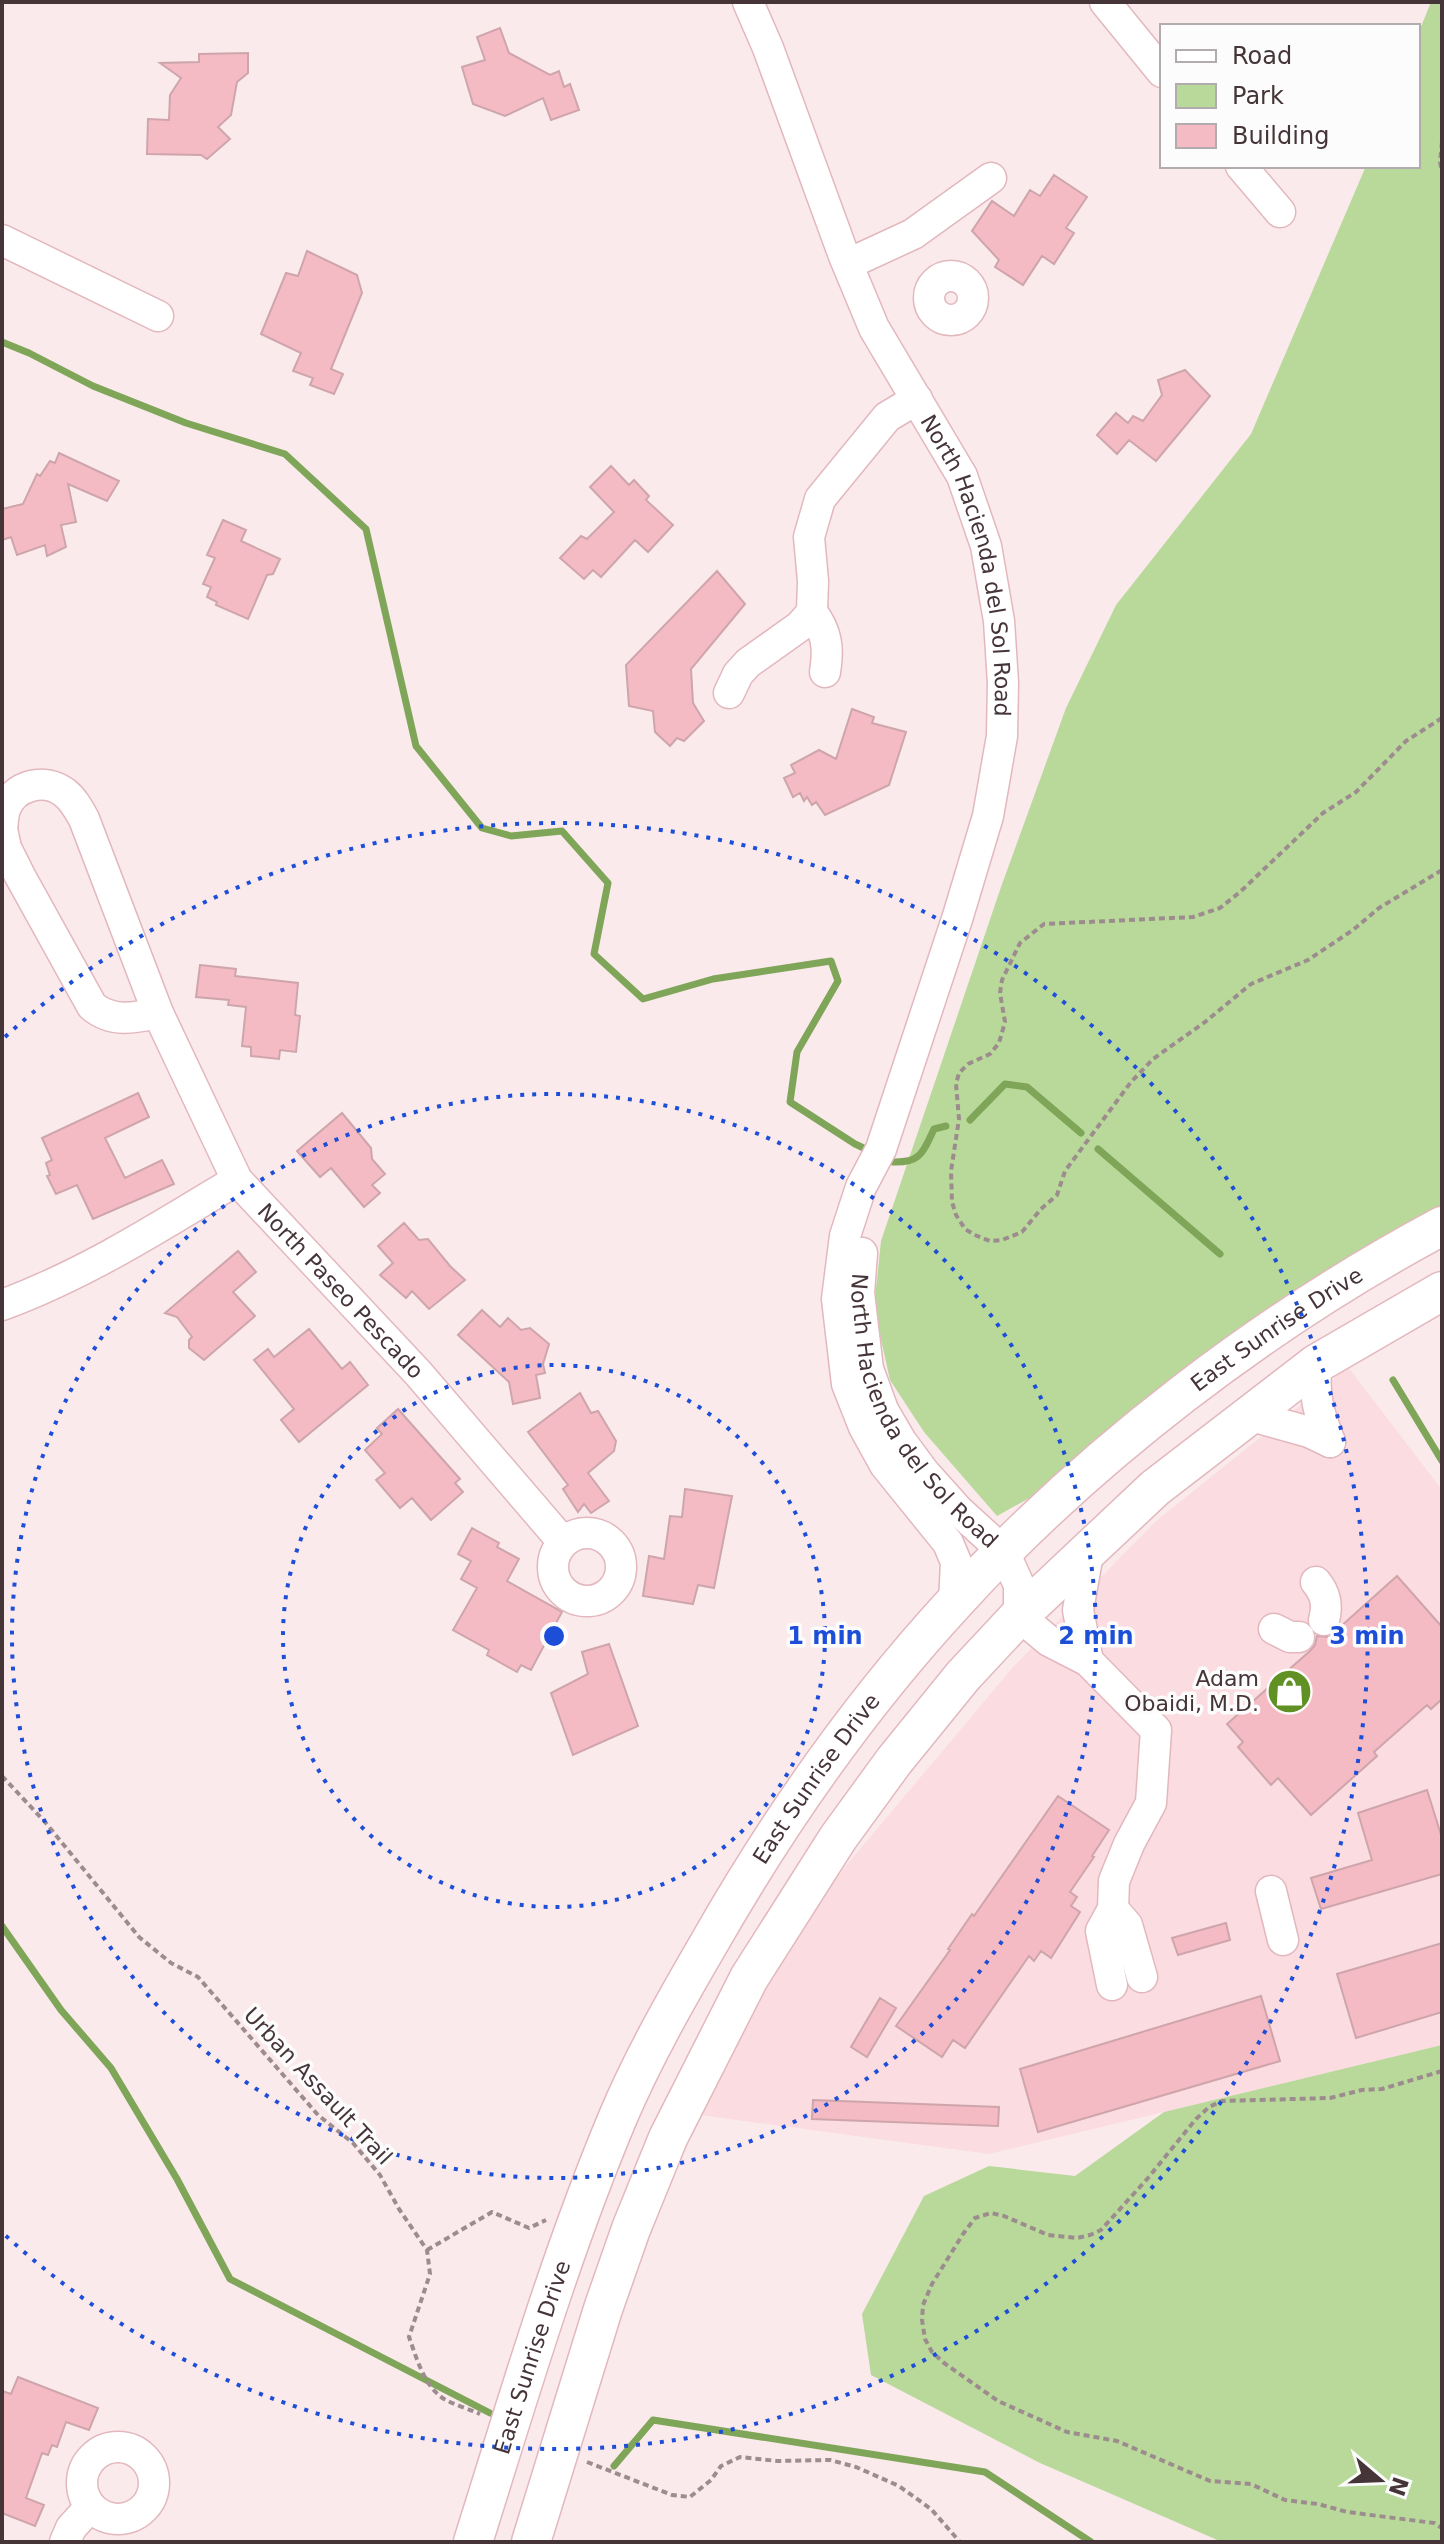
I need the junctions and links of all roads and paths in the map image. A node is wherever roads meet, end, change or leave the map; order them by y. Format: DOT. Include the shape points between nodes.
graph roads {
  1 [pos="748,2"];
  2 [pos="1105,2"];
  3 [pos="1160,70"];
  4 [pos="1442,142"];
  5 [pos="1243,168"];
  6 [pos="1442,172"];
  7 [pos="991,178"];
  8 [pos="1280,212"];
  9 [pos="913,234"];
  10 [pos="2,240"];
  11 [pos="848,264"];
  12 [pos="942,278"];
  13 [pos="158,316"];
  14 [pos="917,399"];
  15 [pos="812,612"];
  16 [pos="825,672"];
  17 [pos="729,693"];
  18 [pos="1442,718"];
  19 [pos="2,829"];
  20 [pos="1442,870"];
  21 [pos="158,1013"];
  22 [pos="881,1149"];
  23 [pos="237,1180"];
  24 [pos="1442,1226"];
  25 [pos="1442,1291"];
  26 [pos="2,1305"];
  27 [pos="1316,1364"];
  28 [pos="1248,1415"];
  29 [pos="563,1542"];
  30 [pos="1089,1548"];
  31 [pos="1004,1552"];
  32 [pos="1316,1582"];
  33 [pos="954,1603"];
  34 [pos="1019,1616"];
  35 [pos="1324,1620"];
  36 [pos="1088,1661"];
  37 [pos="2,1776"];
  38 [pos="1271,1891"];
  39 [pos="1113,1909"];
  40 [pos="1283,1940"];
  41 [pos="1142,1977"];
  42 [pos="1112,1985"];
  43 [pos="1442,2071"];
  44 [pos="620,2113"];
  45 [pos="668,2138"];
  46 [pos="584,2202"];
  47 [pos="427,2250"];
  48 [pos="479,2414"];
  49 [pos="581,2459"];
  50 [pos="90,2507"];
  51 [pos="1442,2528"];
  52 [pos="65,2542"];
  53 [pos="473,2542"];
  54 [pos="531,2542"];
  55 [pos="960,2542"];
  1 -- 11 [label="street, North Hacienda del Sol Road"];
  2 -- 3 [label="street"];
  4 -- 6 [label="path"];
  5 -- 8 [label="street"];
  7 -- 9 [label="street"];
  9 -- 11 [label="street"];
  9 -- 12 [label="street"];
  10 -- 13 [label="street"];
  11 -- 14 [label="street, North Hacienda del Sol Road" via="874,328"];
  14 -- 15 [label="street" via="887,417 820,499 809,537"];
  14 -- 22 [label="street, North Hacienda del Sol Road" via="962,476 986,546 999,621 1002,736 988,816"];
  15 -- 16 [label="street" via="824,628"];
  15 -- 17 [label="street" via="748,663"];
  18 -- 20 [label="path" via="1406,741 1356,792 1323,813 1220,908 1193,917 1044,924 1020,943 1002,980 1005,1022 999,1043 990,1054 968,1064 956,1084 959,1119 952,1202 965,1229 990,1241 1022,1232 1057,1195 1065,1171 1153,1059 1251,984 1308,960"];
  19 -- 21 [label="street, North Paseo Pescado" via="13,862 92,1006 118,1018"];
  19 -- 21 [label="street, North Paseo Pescado" via="6,808 28,785 63,790 74,801"];
  21 -- 23 [label="street, North Paseo Pescado"];
  22 -- 31 [label="street, North Hacienda del Sol Road" via="859,1293 868,1369 883,1410 909,1451 958,1510"];
  22 -- 33 [label="street, North Hacienda del Sol Road" via="845,1236 837,1299 847,1384 885,1465 948,1543 956,1562"];
  23 -- 26 [label="street" via="125,1248"];
  23 -- 29 [label="street, North Paseo Pescado" via="418,1373"];
  24 -- 31 [label="main road, East Sunrise Drive" via="1287,1319 1204,1379 1110,1453"];
  25 -- 27 [label="main road"];
  27 -- 28 [label="main road"];
  27 -- 28 [label="street" via="1314,1390 1330,1442"];
  28 -- 30 [label="main road"];
  30 -- 34 [label="main road"];
  30 -- 36 [label="street" via="1078,1610"];
  31 -- 33 [label="main road, East Sunrise Drive"];
  31 -- 34 [label="street, North Hacienda del Sol Road" via="1019,1585"];
  32 -- 35 [label="street" via="1327,1600"];
  33 -- 44 [label="main road, East Sunrise Drive" via="855,1721 744,1881 680,1992"];
  34 -- 36 [label="street" via="1049,1641"];
  34 -- 45 [label="main road" via="963,1676 838,1838 749,1978"];
  36 -- 39 [label="street" via="1156,1730 1151,1803 1114,1881"];
  37 -- 47 [label="path, Urban Assault Trail" via="139,1937 198,1977 318,2115 353,2143 380,2175"];
  38 -- 40 [label="street"];
  39 -- 41 [label="street" via="1127,1925"];
  39 -- 42 [label="street" via="1101,1931"];
  43 -- 51 [label="path" via="1330,2098 1222,2101 1209,2107 1101,2230 1090,2235 1048,2235 991,2213 975,2218 932,2284 922,2320 925,2339 944,2363 998,2401 1067,2432 1117,2441 1210,2481 1251,2484 1285,2500"];
  44 -- 45 [label="main road"];
  44 -- 46 [label="main road, East Sunrise Drive"];
  45 -- 54 [label="main road" via="603,2309"];
  46 -- 47 [label="path" via="529,2228 492,2212"];
  46 -- 53 [label="main road, East Sunrise Drive"];
  47 -- 48 [label="path" via="430,2274 409,2337 435,2391"];
  49 -- 55 [label="path" via="672,2495 690,2497 721,2466 740,2457 830,2460 899,2486 931,2509"];
  50 -- 52 [label="street"];
}
